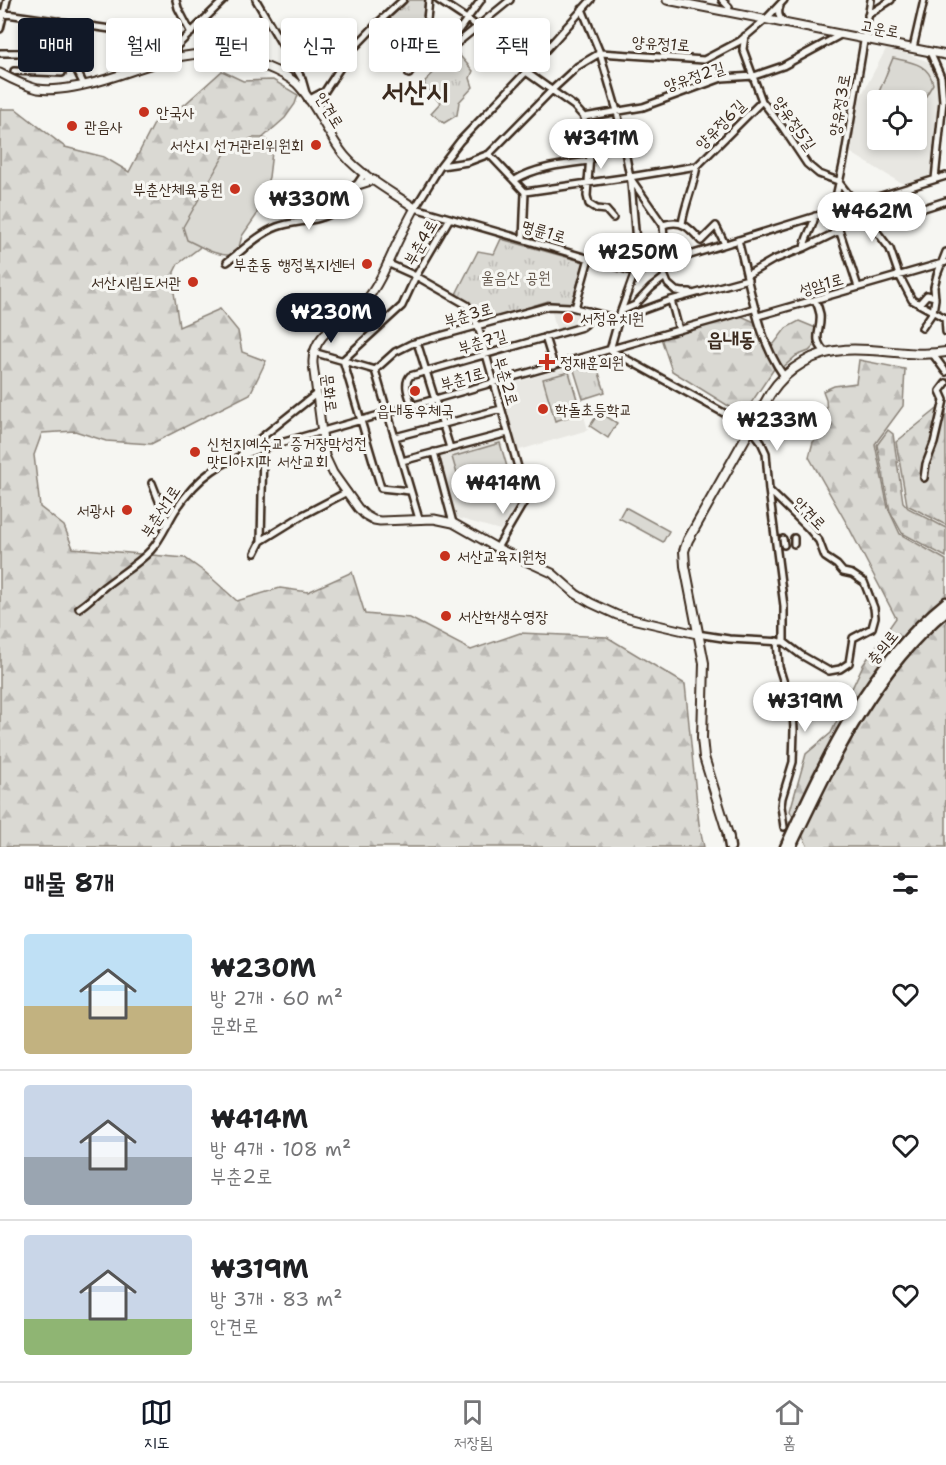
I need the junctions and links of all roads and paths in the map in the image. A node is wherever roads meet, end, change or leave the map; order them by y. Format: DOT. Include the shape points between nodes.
graph roads {
  1 [pos="7,0"];
  2 [pos="176,0"];
  3 [pos="224,0"];
  4 [pos="256,0"];
  5 [pos="403,0"];
  6 [pos="429,0"];
  7 [pos="438,0"];
  8 [pos="481,0"];
  9 [pos="510,0"];
  10 [pos="591,0"];
  11 [pos="667,0"];
  12 [pos="722,0"];
  13 [pos="872,0"];
  14 [pos="891,0"];
  15 [pos="924,0"];
  16 [pos="782,2"];
  17 [pos="582,9"];
  18 [pos="728,10"];
  19 [pos="2,14"];
  20 [pos="868,15"];
  21 [pos="35,18"];
  22 [pos="427,18"];
  23 [pos="489,18"];
  24 [pos="467,19"];
  25 [pos="766,20"];
  26 [pos="474,23"];
  27 [pos="783,23"];
  28 [pos="462,26"];
  29 [pos="0,29"];
  30 [pos="474,30"];
  31 [pos="191,33"];
  32 [pos="843,34"];
  33 [pos="745,36"];
  34 [pos="462,39"];
  35 [pos="865,39"];
  36 [pos="182,41"];
  37 [pos="550,45"];
  38 [pos="913,48"];
  39 [pos="930,52"];
  40 [pos="18,53"];
  41 [pos="600,53"];
  42 [pos="0,54"];
  43 [pos="946,55"];
  44 [pos="182,56"];
  45 [pos="14,71"];
  46 [pos="18,71"];
  47 [pos="27,72"];
  48 [pos="44,72"];
  49 [pos="62,72"];
  50 [pos="78,72"];
  51 [pos="128,72"];
  52 [pos="526,72"];
  53 [pos="0,73"];
  54 [pos="754,76"];
  55 [pos="26,85"];
  56 [pos="84,86"];
  57 [pos="552,90"];
  58 [pos="323,93"];
  59 [pos="308,100"];
  60 [pos="762,101"];
  61 [pos="944,108"];
  62 [pos="617,111"];
  63 [pos="584,117"];
  64 [pos="320,120"];
  65 [pos="489,154"];
  66 [pos="590,161"];
  67 [pos="440,166"];
  68 [pos="697,166"];
  69 [pos="365,173"];
  70 [pos="945,176"];
  71 [pos="630,177"];
  72 [pos="935,179"];
  73 [pos="374,180"];
  74 [pos="515,180"];
  75 [pos="838,181"];
  76 [pos="588,183"];
  77 [pos="946,184"];
  78 [pos="355,186"];
  79 [pos="525,192"];
  80 [pos="946,201"];
  81 [pos="856,204"];
  82 [pos="415,208"];
  83 [pos="924,208"];
  84 [pos="833,211"];
  85 [pos="815,216"];
  86 [pos="450,218"];
  87 [pos="613,218"];
  88 [pos="682,224"];
  89 [pos="663,225"];
  90 [pos="840,231"];
  91 [pos="523,239"];
  92 [pos="738,240"];
  93 [pos="725,244"];
  94 [pos="804,248"];
  95 [pos="946,252"];
  96 [pos="589,258"];
  97 [pos="227,262"];
  98 [pos="666,262"];
  99 [pos="944,262"];
  100 [pos="387,263"];
  101 [pos="635,272"];
  102 [pos="899,275"];
  103 [pos="416,276"];
  104 [pos="665,277"];
  105 [pos="748,277"];
  106 [pos="858,287"];
  107 [pos="704,291"];
  108 [pos="935,297"];
  109 [pos="671,300"];
  110 [pos="815,300"];
  111 [pos="919,304"];
  112 [pos="575,308"];
  113 [pos="756,308"];
  114 [pos="621,311"];
  115 [pos="589,312"];
  116 [pos="933,312"];
  117 [pos="758,316"];
  118 [pos="619,319"];
  119 [pos="946,321"];
  120 [pos="478,326"];
  121 [pos="922,328"];
  122 [pos="679,330"];
  123 [pos="946,332"];
  124 [pos="545,337"];
  125 [pos="417,342"];
  126 [pos="610,350"];
  127 [pos="313,352"];
  128 [pos="825,352"];
  129 [pos="946,352"];
  130 [pos="932,353"];
  131 [pos="486,354"];
  132 [pos="343,360"];
  133 [pos="554,366"];
  134 [pos="375,370"];
  135 [pos="426,371"];
  136 [pos="946,372"];
  137 [pos="784,376"];
  138 [pos="494,383"];
  139 [pos="946,383"];
  140 [pos="316,394"];
  141 [pos="435,399"];
  142 [pos="412,405"];
  143 [pos="501,409"];
  144 [pos="387,412"];
  145 [pos="361,420"];
  146 [pos="443,425"];
  147 [pos="751,428"];
  148 [pos="321,431"];
  149 [pos="508,433"];
  150 [pos="395,437"];
  151 [pos="263,448"];
  152 [pos="450,448"];
  153 [pos="434,452"];
  154 [pos="239,456"];
  155 [pos="402,461"];
  156 [pos="924,477"];
  157 [pos="152,483"];
  158 [pos="769,490"];
  159 [pos="410,491"];
  160 [pos="347,492"];
  161 [pos="419,519"];
  162 [pos="453,523"];
  163 [pos="168,524"];
  164 [pos="261,541"];
  165 [pos="497,548"];
  166 [pos="255,553"];
  167 [pos="946,602"];
  168 [pos="79,608"];
  169 [pos="946,611"];
  170 [pos="698,634"];
  171 [pos="777,641"];
  172 [pos="784,642"];
  173 [pos="797,820"];
  174 [pos="784,827"];
  175 [pos="728,835"];
  176 [pos="731,847"];
  177 [pos="778,847"];
  178 [pos="785,847"];
  179 [pos="791,847"];
  1 -- 19 [label="street"];
  2 -- 31 [label="street"];
  3 -- 31 [label="street"];
  4 -- 59 [label="street" via="302,79"];
  5 -- 58 [label="street" via="351,51"];
  6 -- 22 [label="street"];
  7 -- 24 [label="street"];
  8 -- 24 [label="street"];
  9 -- 23 [label="street"];
  10 -- 17 [label="street, 문화로"];
  11 -- 18 [label="street, 고운로"];
  12 -- 18 [label="street"];
  13 -- 20 [label="street, 양유정3로"];
  14 -- 20 [label="street"];
  15 -- 38 [label="street"];
  16 -- 25 [label="street, 양유정1로"];
  16 -- 27 [label="street" via="778,13"];
  17 -- 37 [label="street, 문화로"];
  17 -- 41 [label="street"];
  18 -- 25 [label="street, 고운로"];
  19 -- 21 [label="street"];
  19 -- 29 [label="street"];
  20 -- 35 [label="street, 양유정3로"];
  24 -- 26 [label="street"];
  24 -- 28 [label="street"];
  25 -- 27 [label="street, 고운로"];
  25 -- 33 [label="street, 양유정1로"];
  27 -- 32 [label="street, 고운로"];
  30 -- 34 [label="street"];
  31 -- 36 [label="street"];
  32 -- 35 [label="street, 고운로"];
  32 -- 54 [label="street, 양유정2길" via="783,66"];
  33 -- 41 [label="street, 양유정1로" via="704,60"];
  33 -- 54 [label="street, 양유정5길" via="743,49"];
  35 -- 38 [label="street, 고운로"];
  35 -- 75 [label="street, 양유정3로"];
  38 -- 39 [label="street, 고운로"];
  39 -- 43 [label="street, 고운로"];
  39 -- 61 [label="street" via="941,77"];
  40 -- 42 [label="street"];
  41 -- 57 [label="street" via="578,66"];
  41 -- 62 [label="street"];
  44 -- 59 [label="street, 안견로" via="234,57 268,68 297,84"];
  45 -- 46 [label="street"];
  47 -- 55 [label="street"];
  48 -- 49 [label="street"];
  50 -- 56 [label="street"];
  51 -- 56 [label="street, 안견로"];
  52 -- 57 [label="street"];
  52 -- 67 [label="street, 문화로"];
  53 -- 55 [label="street, 안견로"];
  54 -- 60 [label="street, 양유정5길"];
  54 -- 62 [label="street, 양유정2길" via="722,78 644,107"];
  55 -- 56 [label="street, 안견로" via="50,90"];
  57 -- 63 [label="street"];
  57 -- 65 [label="street"];
  58 -- 59 [label="street"];
  58 -- 64 [label="street" via="318,105"];
  59 -- 64 [label="street, 안견로"];
  60 -- 68 [label="street, 양유정6길"];
  60 -- 75 [label="street, 양유정5길" via="807,164"];
  61 -- 72 [label="street"];
  62 -- 63 [label="street, 양유정2길"];
  62 -- 71 [label="street"];
  63 -- 66 [label="street"];
  64 -- 69 [label="street, 안견로" via="346,158"];
  65 -- 67 [label="street"];
  65 -- 74 [label="street"];
  66 -- 74 [label="street" via="552,166"];
  66 -- 76 [label="street"];
  67 -- 82 [label="street, 문화로"];
  68 -- 71 [label="street, 양유정6길"];
  68 -- 88 [label="street, 양유정6길"];
  69 -- 73 [label="street, 안견로"];
  69 -- 78 [label="street"];
  70 -- 72 [label="street"];
  70 -- 77 [label="street"];
  71 -- 76 [label="street, 양유정6길"];
  71 -- 89 [label="street"];
  71 -- 101 [label="street"];
  72 -- 81 [label="street"];
  73 -- 78 [label="street"];
  73 -- 82 [label="street, 안견로"];
  74 -- 79 [label="street"];
  75 -- 81 [label="street, 양유정5길"];
  75 -- 84 [label="street, 양유정3로"];
  76 -- 79 [label="street, 양유정6길"];
  76 -- 87 [label="street" via="590,204 606,210"];
  78 -- 97 [label="street" via="333,212 275,228"];
  79 -- 91 [label="street"];
  80 -- 83 [label="street"];
  81 -- 84 [label="street"];
  81 -- 102 [label="street" via="891,249"];
  82 -- 86 [label="street, 명륜1로"];
  82 -- 100 [label="street, 문화로"];
  84 -- 85 [label="street"];
  84 -- 90 [label="street"];
  85 -- 92 [label="street"];
  85 -- 94 [label="street"];
  86 -- 91 [label="street, 명륜1로"];
  86 -- 103 [label="street, 부춘4로"];
  88 -- 89 [label="street"];
  88 -- 93 [label="street" via="701,241 716,226"];
  89 -- 98 [label="street"];
  90 -- 94 [label="street"];
  90 -- 106 [label="street"];
  91 -- 96 [label="street, 명륜1로"];
  92 -- 93 [label="street"];
  92 -- 105 [label="street"];
  93 -- 98 [label="street"];
  94 -- 105 [label="street" via="773,260"];
  95 -- 99 [label="street"];
  96 -- 101 [label="street, 명륜1로"];
  96 -- 112 [label="street"];
  98 -- 101 [label="street"];
  98 -- 104 [label="street"];
  99 -- 102 [label="street, 성암1로"];
  99 -- 108 [label="street" via="934,287"];
  100 -- 103 [label="street, 부춘2로"];
  100 -- 127 [label="street, 문화로" via="372,292 327,331"];
  101 -- 114 [label="street"];
  102 -- 106 [label="street, 성암1로"];
  102 -- 111 [label="street" via="912,300"];
  103 -- 120 [label="street, 부춘2로" via="467,305"];
  103 -- 132 [label="street, 부춘4로" via="402,306"];
  104 -- 107 [label="street" via="676,291"];
  104 -- 114 [label="street" via="635,305"];
  105 -- 107 [label="street"];
  105 -- 113 [label="street"];
  106 -- 110 [label="street, 성암1로"];
  107 -- 109 [label="street"];
  108 -- 111 [label="street" via="927,295"];
  108 -- 116 [label="street"];
  109 -- 118 [label="street"];
  109 -- 122 [label="street"];
  110 -- 117 [label="street, 성암1로"];
  110 -- 128 [label="street" via="820,313 817,340"];
  111 -- 116 [label="street"];
  112 -- 115 [label="street, 부춘3로"];
  112 -- 120 [label="street, 부춘3로" via="549,306"];
  113 -- 117 [label="street"];
  113 -- 122 [label="street"];
  114 -- 118 [label="street"];
  115 -- 118 [label="street, 부춘3로"];
  115 -- 124 [label="street, 부춘7길" via="584,326"];
  116 -- 119 [label="street"];
  116 -- 121 [label="street"];
  117 -- 137 [label="street" via="771,355"];
  118 -- 126 [label="street"];
  119 -- 123 [label="street"];
  120 -- 125 [label="street, 부춘3로"];
  120 -- 131 [label="street, 부춘2로"];
  122 -- 126 [label="street"];
  124 -- 131 [label="street, 부춘7길"];
  124 -- 133 [label="street"];
  125 -- 134 [label="street, 부춘3로" via="399,349"];
  125 -- 135 [label="street"];
  126 -- 133 [label="street, 부춘1로"];
  126 -- 147 [label="street"];
  127 -- 132 [label="street"];
  127 -- 140 [label="street, 문화로"];
  128 -- 130 [label="main road"];
  128 -- 137 [label="main road"];
  129 -- 130 [label="main road"];
  130 -- 136 [label="street"];
  131 -- 135 [label="street, 부춘7길"];
  131 -- 138 [label="street, 부춘2로"];
  132 -- 134 [label="street"];
  132 -- 145 [label="street"];
  133 -- 138 [label="street, 부춘1로"];
  134 -- 144 [label="street"];
  135 -- 141 [label="street"];
  135 -- 142 [label="street, 부춘7길" via="407,380"];
  137 -- 147 [label="main road"];
  138 -- 141 [label="street, 부춘1로"];
  138 -- 143 [label="street, 부춘2로"];
  139 -- 156 [label="street" via="940,391 944,400"];
  140 -- 148 [label="street, 문화로"];
  140 -- 154 [label="street, 부춘산1로"];
  141 -- 142 [label="street, 부춘1로"];
  141 -- 146 [label="street"];
  142 -- 144 [label="street, 부춘1로"];
  143 -- 146 [label="street"];
  143 -- 149 [label="street, 부춘2로"];
  144 -- 145 [label="street, 부춘1로"];
  144 -- 150 [label="street"];
  145 -- 148 [label="street, 부춘1로"];
  145 -- 159 [label="street" via="381,488"];
  146 -- 150 [label="street"];
  146 -- 152 [label="street"];
  147 -- 158 [label="street, 안견로" via="765,451"];
  147 -- 170 [label="main road" via="685,547"];
  148 -- 151 [label="street, 부춘산1로"];
  148 -- 160 [label="street, 문화로" via="327,463"];
  149 -- 152 [label="street"];
  149 -- 165 [label="street, 부춘2로" via="525,497"];
  150 -- 155 [label="street"];
  151 -- 154 [label="street, 부춘산1로"];
  151 -- 164 [label="street"];
  152 -- 153 [label="street"];
  153 -- 155 [label="street"];
  153 -- 162 [label="street"];
  154 -- 163 [label="street, 부춘산1로" via="198,481"];
  155 -- 159 [label="street"];
  157 -- 163 [label="street"];
  158 -- 172 [label="street, 안견로" via="784,606"];
  158 -- 172 [label="street, 안견로" via="819,541 825,557 864,582 875,617 872,628 853,638 849,663 840,669 829,671"];
  159 -- 161 [label="street"];
  160 -- 161 [label="street, 문화로" via="362,512 374,520"];
  160 -- 164 [label="street"];
  161 -- 162 [label="street, 문화로"];
  162 -- 165 [label="street, 문화로"];
  163 -- 168 [label="street, 부춘산1로" via="151,550"];
  164 -- 166 [label="street"];
  165 -- 170 [label="street, 문화로" via="552,573 581,597 602,608"];
  167 -- 173 [label="highway, 충의로" via="882,669 829,753"];
  169 -- 179 [label="highway, 충의로" via="896,663 870,699 842,744"];
  170 -- 171 [label="street, 안견로"];
  170 -- 175 [label="main road" via="704,663 704,757"];
  171 -- 172 [label="street, 안견로"];
  171 -- 174 [label="street" via="794,730 793,762 782,798"];
  173 -- 177 [label="highway"];
  173 -- 178 [label="highway, 충의로"];
  175 -- 176 [label="highway"];
}
